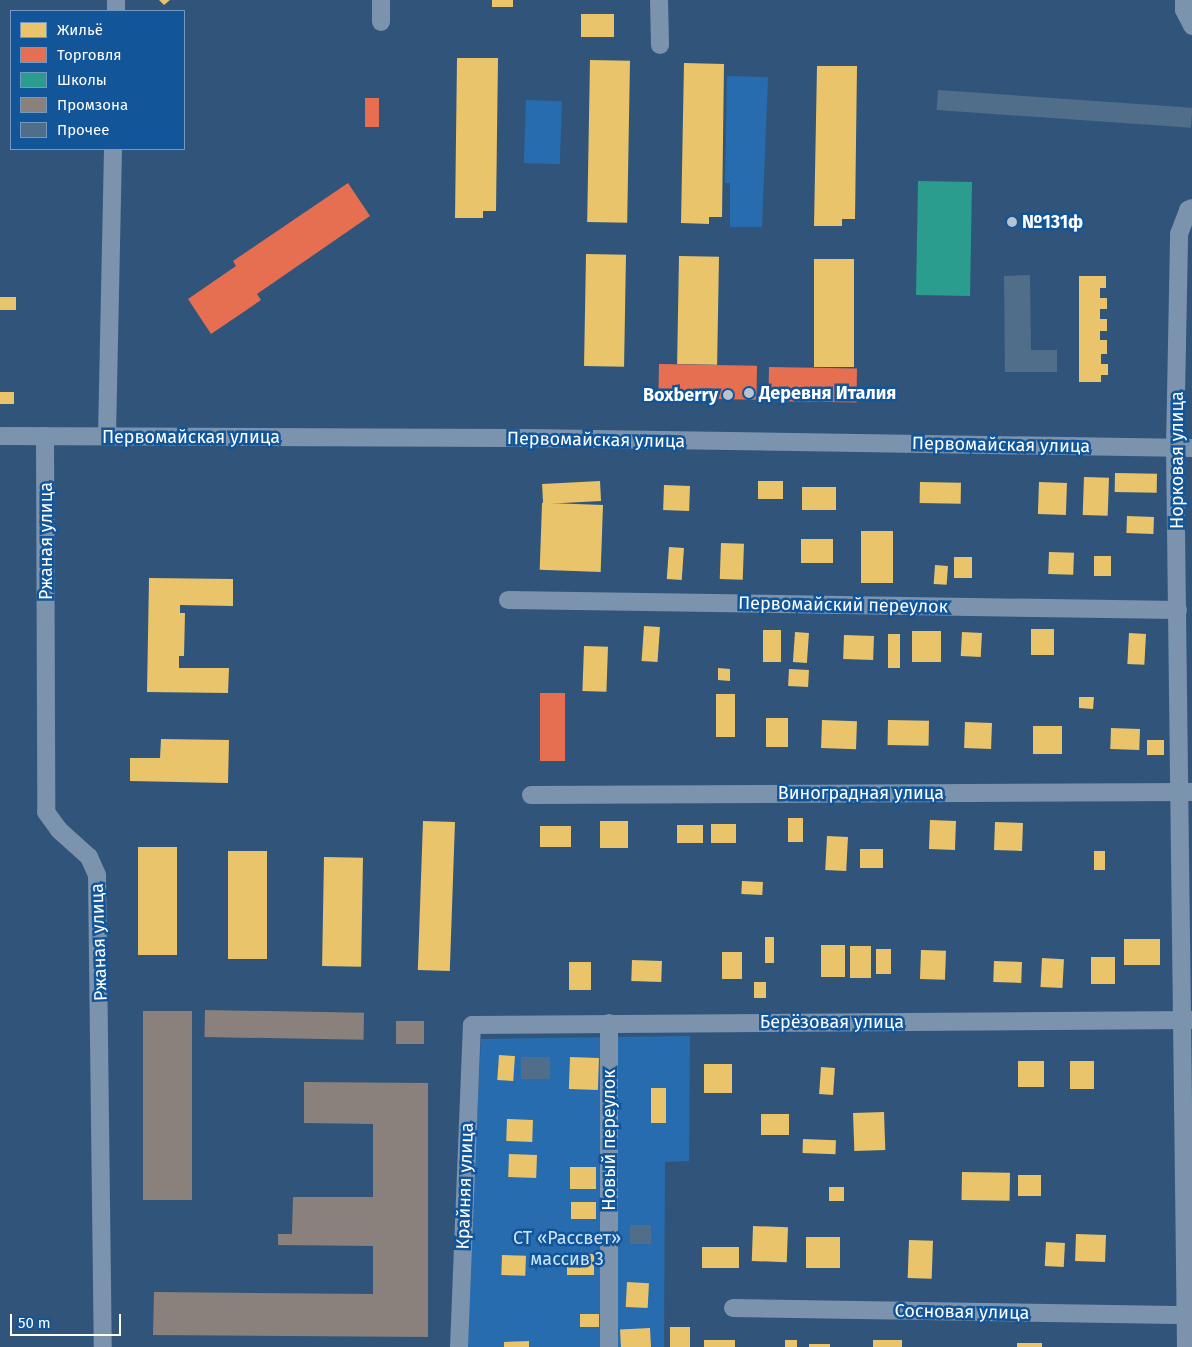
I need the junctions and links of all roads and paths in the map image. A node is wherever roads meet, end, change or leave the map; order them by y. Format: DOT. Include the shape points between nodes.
graph roads {
  1 [pos="381,0"];
  2 [pos="659,0"];
  3 [pos="1184,0"];
  4 [pos="380,22"];
  5 [pos="1192,26"];
  6 [pos="660,45"];
  7 [pos="113,150"];
  8 [pos="1192,208"];
  9 [pos="0,436"];
  10 [pos="45,436"];
  11 [pos="107,436"];
  12 [pos="1184,448"];
  13 [pos="508,600"];
  14 [pos="1178,610"];
  15 [pos="1186,792"];
  16 [pos="531,795"];
  17 [pos="1187,1020"];
  18 [pos="609,1023"];
  19 [pos="472,1025"];
  20 [pos="733,1308"];
  21 [pos="1189,1315"];
  22 [pos="103,1347"];
  23 [pos="459,1347"];
  24 [pos="609,1347"];
  25 [pos="1186,1347"];
  1 -- 4 [label="street"];
  2 -- 6 [label="street"];
  3 -- 5 [label="street" via="1184,10"];
  7 -- 11 [label="street"];
  8 -- 12 [label="street, Норковая улица" via="1188,210 1179,234"];
  9 -- 10 [label="street, Первомайская улица"];
  10 -- 11 [label="street, Первомайская улица"];
  10 -- 22 [label="street, Ржаная улица" via="46,812 59,830 89,856 97,875 104,1215"];
  11 -- 12 [label="street, Первомайская улица"];
  12 -- 14 [label="street, Норковая улица"];
  13 -- 14 [label="street, Первомайский переулок"];
  14 -- 15 [label="street, Норковая улица"];
  15 -- 16 [label="street, Виноградная улица"];
  15 -- 17 [label="street, Норковая улица"];
  17 -- 18 [label="street, Берёзовая улица"];
  17 -- 21 [label="street, Норковая улица"];
  18 -- 19 [label="street, Берёзовая улица"];
  18 -- 24 [label="street, Новый переулок"];
  19 -- 23 [label="street, Крайняя улица"];
  20 -- 21 [label="street, Сосновая улица"];
  21 -- 25 [label="street, Норковая улица"];
}
